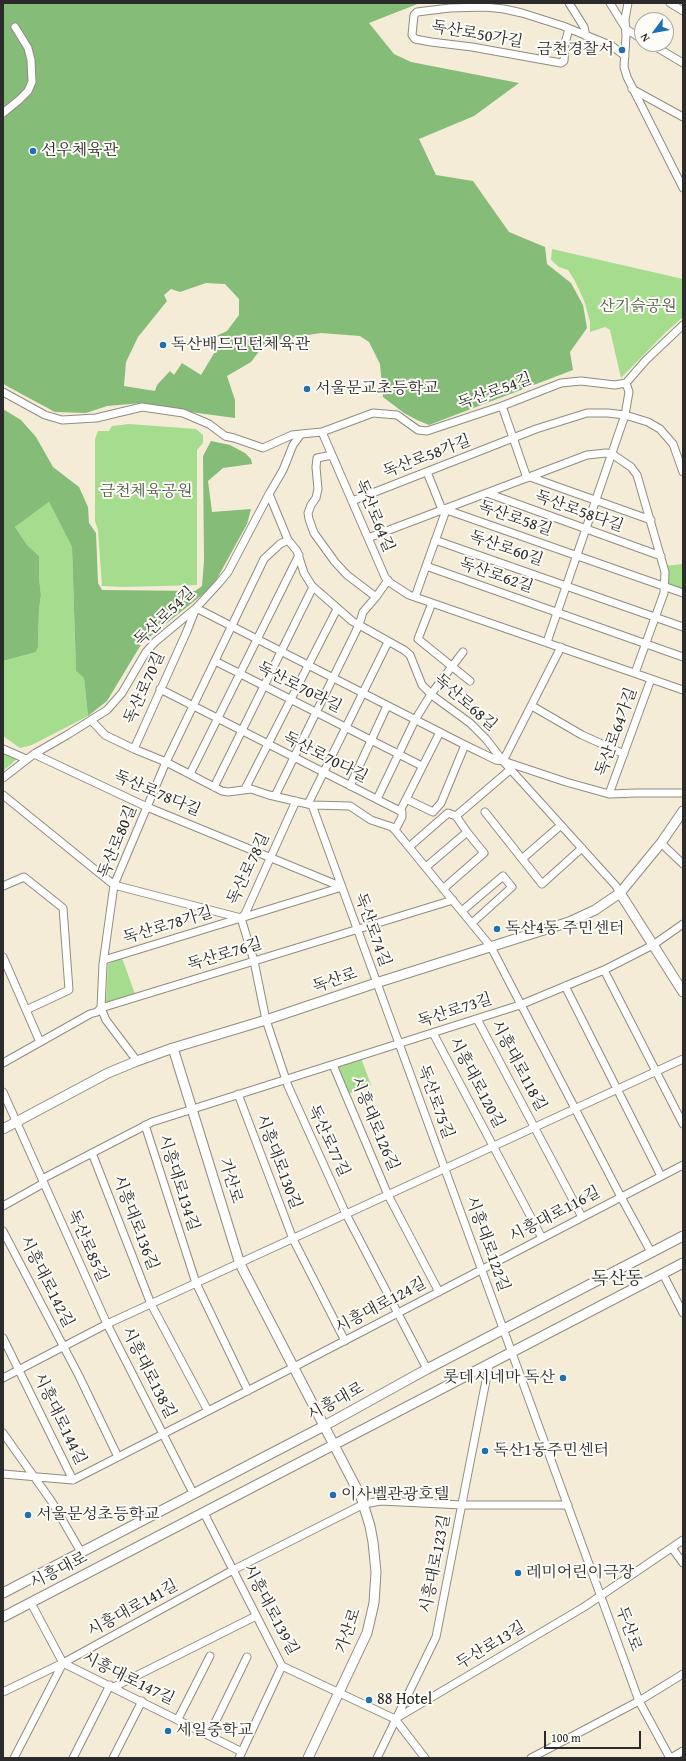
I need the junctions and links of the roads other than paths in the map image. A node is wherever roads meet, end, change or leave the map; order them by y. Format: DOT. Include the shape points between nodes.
graph roads {
  1 [pos="610,3"];
  2 [pos="628,3"];
  3 [pos="670,3"];
  4 [pos="571,4"];
  5 [pos="683,11"];
  6 [pos="14,27"];
  7 [pos="569,29"];
  8 [pos="626,30"];
  9 [pos="634,34"];
  10 [pos="586,36"];
  11 [pos="664,52"];
  12 [pos="625,56"];
  13 [pos="683,63"];
  14 [pos="632,89"];
  15 [pos="3,113"];
  16 [pos="683,117"];
  17 [pos="683,188"];
  18 [pos="683,325"];
  19 [pos="626,383"];
  20 [pos="3,392"];
  21 [pos="502,406"];
  22 [pos="625,415"];
  23 [pos="322,432"];
  24 [pos="301,434"];
  25 [pos="513,438"];
  26 [pos="612,454"];
  27 [pos="332,455"];
  28 [pos="427,472"];
  29 [pos="683,472"];
  30 [pos="528,477"];
  31 [pos="487,493"];
  32 [pos="269,494"];
  33 [pos="352,501"];
  34 [pos="596,501"];
  35 [pos="444,510"];
  36 [pos="651,520"];
  37 [pos="586,530"];
  38 [pos="368,538"];
  39 [pos="288,540"];
  40 [pos="435,540"];
  41 [pos="299,555"];
  42 [pos="577,556"];
  43 [pos="661,556"];
  44 [pos="426,566"];
  45 [pos="388,580"];
  46 [pos="567,585"];
  47 [pos="666,586"];
  48 [pos="313,587"];
  49 [pos="683,593"];
  50 [pos="376,596"];
  51 [pos="415,597"];
  52 [pos="432,603"];
  53 [pos="196,608"];
  54 [pos="337,609"];
  55 [pos="557,612"];
  56 [pos="655,616"];
  57 [pos="359,625"];
  58 [pos="231,626"];
  59 [pos="683,626"];
  60 [pos="257,640"];
  61 [pos="388,642"];
  62 [pos="547,642"];
  63 [pos="645,644"];
  64 [pos="561,648"];
  65 [pos="281,652"];
  66 [pos="463,652"];
  67 [pos="683,657"];
  68 [pos="214,661"];
  69 [pos="308,666"];
  70 [pos="452,666"];
  71 [pos="635,673"];
  72 [pos="240,674"];
  73 [pos="333,679"];
  74 [pos="651,679"];
  75 [pos="470,681"];
  76 [pos="264,686"];
  77 [pos="160,689"];
  78 [pos="683,690"];
  79 [pos="362,694"];
  80 [pos="431,694"];
  81 [pos="291,700"];
  82 [pos="193,706"];
  83 [pos="387,706"];
  84 [pos="532,706"];
  85 [pos="316,713"];
  86 [pos="218,719"];
  87 [pos="92,720"];
  88 [pos="414,720"];
  89 [pos="346,728"];
  90 [pos="242,731"];
  91 [pos="440,732"];
  92 [pos="371,740"];
  93 [pos="268,744"];
  94 [pos="465,745"];
  95 [pos="3,749"];
  96 [pos="134,749"];
  97 [pos="34,754"];
  98 [pos="398,754"];
  99 [pos="624,754"];
  100 [pos="294,758"];
  101 [pos="26,759"];
  102 [pos="504,761"];
  103 [pos="166,762"];
  104 [pos="422,766"];
  105 [pos="511,769"];
  106 [pos="323,772"];
  107 [pos="190,774"];
  108 [pos="3,778"];
  109 [pos="350,786"];
  110 [pos="214,787"];
  111 [pos="245,789"];
  112 [pos="610,794"];
  113 [pos="683,794"];
  114 [pos="3,795"];
  115 [pos="275,796"];
  116 [pos="377,799"];
  117 [pos="406,799"];
  118 [pos="296,801"];
  119 [pos="310,805"];
  120 [pos="147,807"];
  121 [pos="400,811"];
  122 [pos="683,811"];
  123 [pos="485,812"];
  124 [pos="456,816"];
  125 [pos="561,825"];
  126 [pos="395,830"];
  127 [pos="467,832"];
  128 [pos="661,843"];
  129 [pos="409,847"];
  130 [pos="582,848"];
  131 [pos="271,856"];
  132 [pos="522,859"];
  133 [pos="683,864"];
  134 [pos="426,867"];
  135 [pos="114,885"];
  136 [pos="3,886"];
  137 [pos="342,887"];
  138 [pos="444,888"];
  139 [pos="620,893"];
  140 [pos="453,900"];
  141 [pos="462,911"];
  142 [pos="241,918"];
  143 [pos="472,923"];
  144 [pos="683,924"];
  145 [pos="357,929"];
  146 [pos="653,945"];
  147 [pos="491,947"];
  148 [pos="3,957"];
  149 [pos="104,960"];
  150 [pos="254,961"];
  151 [pos="604,970"];
  152 [pos="376,983"];
  153 [pos="566,986"];
  154 [pos="683,992"];
  155 [pos="520,1005"];
  156 [pos="101,1008"];
  157 [pos="26,1010"];
  158 [pos="477,1019"];
  159 [pos="266,1020"];
  160 [pos="433,1033"];
  161 [pos="40,1042"];
  162 [pos="399,1044"];
  163 [pos="173,1048"];
  164 [pos="683,1059"];
  165 [pos="137,1061"];
  166 [pos="3,1063"];
  167 [pos="333,1065"];
  168 [pos="656,1071"];
  169 [pos="285,1080"];
  170 [pos="617,1089"];
  171 [pos="3,1092"];
  172 [pos="238,1094"];
  173 [pos="192,1109"];
  174 [pos="575,1109"];
  175 [pos="16,1122"];
  176 [pos="683,1124"];
  177 [pos="145,1125"];
  178 [pos="534,1127"];
  179 [pos="3,1129"];
  180 [pos="493,1146"];
  181 [pos="92,1153"];
  182 [pos="683,1164"];
  183 [pos="444,1169"];
  184 [pos="661,1176"];
  185 [pos="43,1181"];
  186 [pos="388,1195"];
  187 [pos="621,1197"];
  188 [pos="3,1206"];
  189 [pos="346,1214"];
  190 [pos="582,1217"];
  191 [pos="3,1230"];
  192 [pos="683,1236"];
  193 [pos="542,1238"];
  194 [pos="293,1239"];
  195 [pos="652,1252"];
  196 [pos="240,1263"];
  197 [pos="683,1263"];
  198 [pos="482,1270"];
  199 [pos="663,1274"];
  200 [pos="196,1283"];
  201 [pos="439,1292"];
  202 [pos="151,1304"];
  203 [pos="398,1313"];
  204 [pos="683,1313"];
  205 [pos="107,1324"];
  206 [pos="503,1329"];
  207 [pos="3,1338"];
  208 [pos="345,1341"];
  209 [pos="64,1347"];
  210 [pos="512,1353"];
  211 [pos="490,1365"];
  212 [pos="294,1367"];
  213 [pos="427,1369"];
  214 [pos="19,1370"];
  215 [pos="3,1378"];
  216 [pos="248,1391"];
  217 [pos="208,1411"];
  218 [pos="324,1426"];
  219 [pos="3,1433"];
  220 [pos="163,1434"];
  221 [pos="334,1446"];
  222 [pos="118,1457"];
  223 [pos="3,1474"];
  224 [pos="34,1478"];
  225 [pos="72,1480"];
  226 [pos="193,1493"];
  227 [pos="364,1504"];
  228 [pos="462,1505"];
  229 [pos="568,1505"];
  230 [pos="204,1513"];
  231 [pos="683,1540"];
  232 [pos="672,1548"];
  233 [pos="81,1552"];
  234 [pos="683,1563"];
  235 [pos="233,1570"];
  236 [pos="3,1593"];
  237 [pos="601,1596"];
  238 [pos="31,1603"];
  239 [pos="256,1616"];
  240 [pos="3,1617"];
  241 [pos="210,1656"];
  242 [pos="247,1656"];
  243 [pos="63,1663"];
  244 [pos="282,1666"];
  245 [pos="683,1674"];
  246 [pos="112,1686"];
  247 [pos="3,1692"];
  248 [pos="339,1693"];
  249 [pos="142,1701"];
  250 [pos="640,1701"];
  251 [pos="395,1719"];
  252 [pos="178,1720"];
  253 [pos="209,1735"];
  254 [pos="683,1751"];
  255 [pos="241,1755"];
  256 [pos="14,1758"];
  257 [pos="73,1758"];
  258 [pos="113,1758"];
  259 [pos="308,1758"];
  260 [pos="377,1758"];
  261 [pos="425,1758"];
  262 [pos="531,1758"];
  263 [pos="670,1758"];
  1 -- 8 [label="street"];
  2 -- 8 [label="street"];
  3 -- 5 [label="street"];
  4 -- 10 [label="street" via="584,27"];
  6 -- 15 [label="street" via="28,48 32,82 28,91"];
  7 -- 7 [label="street, 독산로50가길" via="522,12 485,7 450,8 417,12 414,15 412,35 415,39 472,46 561,63 564,61"];
  7 -- 10 [label="street, 독산로50가길"];
  8 -- 9 [label="street"];
  8 -- 12 [label="street"];
  10 -- 12 [label="street, 독산로50가길" via="612,46"];
  11 -- 13 [label="street"];
  12 -- 14 [label="street" via="624,67"];
  14 -- 16 [label="street"];
  14 -- 17 [label="street"];
  18 -- 19 [label="street"];
  19 -- 21 [label="street, 독산로54길" via="565,382"];
  19 -- 22 [label="street" via="629,392"];
  20 -- 24 [label="street, 독산로54길" via="46,415 62,420 96,418 142,407 183,414 209,424 225,436 263,448 292,435"];
  21 -- 23 [label="street, 독산로54길" via="427,431 418,430 397,415 373,413"];
  21 -- 25 [label="street"];
  22 -- 25 [label="street, 독산로58가길" via="587,413"];
  22 -- 26 [label="street"];
  22 -- 29 [label="street, 독산로58가길" via="648,422 660,429 673,444"];
  23 -- 24 [label="street, 독산로54길"];
  23 -- 27 [label="street, 독산로64길"];
  24 -- 32 [label="street, 독산로54길"];
  25 -- 28 [label="street, 독산로58가길"];
  25 -- 30 [label="street"];
  26 -- 30 [label="street" via="587,455"];
  26 -- 34 [label="street"];
  26 -- 36 [label="street" via="631,466 637,475"];
  27 -- 33 [label="street, 독산로64길"];
  27 -- 50 [label="street" via="317,458 318,489 316,498 310,505 309,519 314,533 335,562 347,575"];
  28 -- 33 [label="street, 독산로58가길"];
  28 -- 35 [label="street"];
  30 -- 31 [label="street"];
  30 -- 34 [label="street"];
  31 -- 35 [label="street"];
  31 -- 37 [label="street, 독산로58다길"];
  32 -- 39 [label="street, 독산로68길"];
  32 -- 53 [label="street, 독산로54길" via="228,572"];
  33 -- 38 [label="street, 독산로64길"];
  34 -- 36 [label="street"];
  34 -- 37 [label="street"];
  35 -- 38 [label="street"];
  35 -- 40 [label="street"];
  35 -- 42 [label="street, 독산로58길"];
  36 -- 43 [label="street"];
  37 -- 42 [label="street"];
  37 -- 43 [label="street, 독산로58다길"];
  38 -- 45 [label="street, 독산로64길"];
  39 -- 41 [label="street, 독산로68길"];
  39 -- 58 [label="street" via="264,559"];
  40 -- 44 [label="street"];
  40 -- 46 [label="street, 독산로60길"];
  41 -- 48 [label="street, 독산로68길" via="304,573"];
  41 -- 60 [label="street"];
  42 -- 46 [label="street"];
  42 -- 47 [label="street, 독산로58길"];
  43 -- 47 [label="street"];
  44 -- 51 [label="street"];
  44 -- 55 [label="street, 독산로62길"];
  45 -- 50 [label="street"];
  45 -- 51 [label="street, 독산로64길"];
  46 -- 55 [label="street"];
  46 -- 56 [label="street, 독산로60길"];
  47 -- 49 [label="street, 독산로58길"];
  47 -- 56 [label="street"];
  48 -- 54 [label="street, 독산로68길"];
  48 -- 65 [label="street"];
  50 -- 57 [label="street" via="363,612"];
  51 -- 52 [label="street, 독산로64길"];
  52 -- 62 [label="street, 독산로64길"];
  52 -- 70 [label="street" via="418,639"];
  53 -- 58 [label="street"];
  53 -- 77 [label="street, 독산로70길"];
  53 -- 87 [label="street, 독산로54길" via="155,642 115,702"];
  54 -- 57 [label="street, 독산로68길"];
  54 -- 69 [label="street"];
  55 -- 62 [label="street"];
  55 -- 63 [label="street, 독산로62길"];
  56 -- 59 [label="street, 독산로60길"];
  56 -- 63 [label="street"];
  57 -- 61 [label="street, 독산로68길"];
  57 -- 73 [label="street"];
  58 -- 60 [label="street"];
  58 -- 68 [label="street"];
  60 -- 65 [label="street"];
  60 -- 72 [label="street"];
  61 -- 79 [label="street"];
  61 -- 80 [label="street, 독산로68길" via="410,655 422,685"];
  62 -- 64 [label="street, 독산로64길"];
  63 -- 67 [label="street, 독산로62길"];
  63 -- 71 [label="street"];
  64 -- 71 [label="street, 독산로64길"];
  64 -- 84 [label="street"];
  65 -- 69 [label="street"];
  65 -- 76 [label="street"];
  66 -- 70 [label="street"];
  68 -- 72 [label="street, 독산로70라길"];
  68 -- 82 [label="street"];
  69 -- 73 [label="street"];
  69 -- 81 [label="street"];
  70 -- 75 [label="street"];
  70 -- 80 [label="street"];
  71 -- 74 [label="street, 독산로64길"];
  72 -- 76 [label="street, 독산로70라길"];
  72 -- 86 [label="street"];
  73 -- 79 [label="street"];
  73 -- 85 [label="street"];
  74 -- 78 [label="street, 독산로64길"];
  74 -- 99 [label="street, 독산로64가길"];
  76 -- 81 [label="street, 독산로70라길"];
  76 -- 90 [label="street"];
  77 -- 82 [label="street, 독산로70다길"];
  77 -- 96 [label="street, 독산로70길"];
  79 -- 83 [label="street"];
  79 -- 89 [label="street"];
  80 -- 88 [label="street"];
  80 -- 102 [label="street, 독산로68길" via="470,723"];
  81 -- 85 [label="street, 독산로70라길"];
  81 -- 93 [label="street"];
  82 -- 86 [label="street, 독산로70다길"];
  82 -- 103 [label="street, 독산로80길"];
  83 -- 88 [label="street"];
  83 -- 92 [label="street"];
  84 -- 99 [label="street" via="582,735"];
  84 -- 102 [label="street"];
  85 -- 89 [label="street, 독산로70라길"];
  85 -- 100 [label="street"];
  86 -- 90 [label="street, 독산로70다길"];
  86 -- 107 [label="street"];
  87 -- 96 [label="street" via="105,735"];
  87 -- 97 [label="street, 독산로54길"];
  88 -- 91 [label="street"];
  88 -- 98 [label="street"];
  89 -- 92 [label="street, 독산로70라길"];
  89 -- 106 [label="street"];
  90 -- 93 [label="street, 독산로70다길"];
  90 -- 110 [label="street"];
  91 -- 94 [label="street"];
  91 -- 104 [label="street"];
  92 -- 98 [label="street, 독산로70라길"];
  92 -- 109 [label="street"];
  93 -- 100 [label="street, 독산로70다길"];
  93 -- 111 [label="street"];
  94 -- 102 [label="street" via="496,760"];
  94 -- 117 [label="street" via="441,803 433,812"];
  95 -- 101 [label="street"];
  96 -- 103 [label="street"];
  97 -- 101 [label="street, 독산로54길"];
  97 -- 120 [label="street, 독산로78다길"];
  98 -- 104 [label="street, 독산로70라길"];
  98 -- 116 [label="street"];
  99 -- 112 [label="street, 독산로64가길"];
  100 -- 106 [label="street, 독산로70다길"];
  100 -- 115 [label="street"];
  101 -- 108 [label="street, 독산로54길"];
  102 -- 105 [label="street"];
  102 -- 112 [label="street"];
  103 -- 107 [label="street"];
  103 -- 120 [label="street, 독산로80길"];
  104 -- 117 [label="street"];
  105 -- 124 [label="street"];
  105 -- 125 [label="street"];
  106 -- 109 [label="street, 독산로70다길"];
  106 -- 119 [label="street"];
  107 -- 110 [label="street"];
  109 -- 116 [label="street, 독산로70다길"];
  110 -- 111 [label="street" via="228,792"];
  111 -- 115 [label="street"];
  112 -- 113 [label="street"];
  114 -- 135 [label="street"];
  115 -- 118 [label="street"];
  116 -- 121 [label="street, 독산로70다길"];
  117 -- 121 [label="street"];
  118 -- 119 [label="street"];
  118 -- 131 [label="street, 독산로78길"];
  119 -- 126 [label="street" via="350,806 371,820"];
  119 -- 137 [label="street, 독산로74길"];
  120 -- 131 [label="street, 독산로78다길"];
  120 -- 135 [label="street, 독산로80길"];
  121 -- 126 [label="street" via="402,817"];
  122 -- 128 [label="main road, 독산로"];
  123 -- 132 [label="street"];
  124 -- 127 [label="street"];
  124 -- 129 [label="street" via="448,813"];
  125 -- 130 [label="street"];
  125 -- 132 [label="street"];
  126 -- 129 [label="street, 독산로73길"];
  127 -- 134 [label="street"];
  127 -- 138 [label="street" via="484,853"];
  128 -- 133 [label="street"];
  128 -- 139 [label="main road, 독산로"];
  129 -- 134 [label="street, 독산로73길"];
  130 -- 132 [label="street" via="542,884"];
  130 -- 139 [label="street"];
  131 -- 137 [label="street, 독산로74길"];
  131 -- 142 [label="street, 독산로78길"];
  134 -- 138 [label="street, 독산로73길"];
  135 -- 142 [label="street"];
  135 -- 149 [label="street, 독산로80길"];
  136 -- 157 [label="street" via="24,877 63,908 69,990"];
  137 -- 142 [label="street, 독산로74길"];
  137 -- 145 [label="street, 독산로74길"];
  138 -- 140 [label="street, 독산로73길"];
  139 -- 146 [label="main road"];
  139 -- 147 [label="main road, 독산로" via="595,910 569,922"];
  140 -- 141 [label="street, 독산로73길"];
  140 -- 145 [label="street, 독산로76길"];
  141 -- 143 [label="street, 독산로73길"];
  141 -- 143 [label="street" via="503,876 512,887"];
  142 -- 149 [label="street, 독산로78가길"];
  142 -- 150 [label="street, 독산로78길"];
  143 -- 147 [label="street, 독산로73길"];
  144 -- 146 [label="street, 독산로73길"];
  145 -- 150 [label="street, 독산로76길"];
  145 -- 152 [label="street, 독산로74길"];
  146 -- 151 [label="street, 독산로73길"];
  146 -- 154 [label="main road"];
  147 -- 152 [label="main road, 독산로"];
  147 -- 155 [label="street, 독산로73길"];
  148 -- 157 [label="street"];
  149 -- 156 [label="street, 독산로80길"];
  150 -- 156 [label="street, 독산로76길"];
  150 -- 159 [label="street, 독산로78길"];
  151 -- 153 [label="street, 독산로73길"];
  151 -- 168 [label="street"];
  152 -- 159 [label="main road, 독산로"];
  152 -- 162 [label="street, 독산로75길"];
  153 -- 155 [label="street, 독산로73길"];
  153 -- 170 [label="street"];
  155 -- 158 [label="street, 독산로73길"];
  155 -- 174 [label="street, 독산로73길"];
  156 -- 161 [label="street"];
  156 -- 165 [label="street" via="106,1020"];
  157 -- 161 [label="street"];
  158 -- 160 [label="street, 독산로73길"];
  158 -- 178 [label="street, 시흥대로118길"];
  159 -- 163 [label="main road, 독산로"];
  159 -- 169 [label="street, 독산로77길"];
  160 -- 162 [label="street, 독산로73길"];
  160 -- 180 [label="street, 시흥대로120길"];
  161 -- 166 [label="street"];
  162 -- 167 [label="street"];
  162 -- 183 [label="street, 독산로75길"];
  163 -- 165 [label="main road, 독산로"];
  163 -- 173 [label="main road, 가산로"];
  164 -- 168 [label="street, 시흥대로118길"];
  165 -- 175 [label="main road, 독산로"];
  167 -- 169 [label="street"];
  167 -- 186 [label="street, 시흥대로126길"];
  168 -- 170 [label="street, 시흥대로118길"];
  168 -- 176 [label="street"];
  169 -- 172 [label="street"];
  169 -- 189 [label="street, 독산로77길"];
  170 -- 174 [label="street, 시흥대로118길"];
  170 -- 184 [label="street"];
  171 -- 175 [label="street, 독산로85길"];
  172 -- 173 [label="street"];
  172 -- 194 [label="street, 시흥대로130길"];
  173 -- 177 [label="street"];
  173 -- 196 [label="main road, 가산로"];
  174 -- 178 [label="street, 시흥대로118길"];
  174 -- 187 [label="street, 독산로73길"];
  175 -- 179 [label="main road, 독산로"];
  175 -- 185 [label="street, 독산로85길"];
  177 -- 181 [label="street, 시흥대로134길"];
  177 -- 200 [label="street, 시흥대로134길"];
  178 -- 180 [label="street, 시흥대로118길"];
  178 -- 190 [label="street, 시흥대로118길"];
  180 -- 183 [label="street, 시흥대로120길"];
  180 -- 193 [label="street, 시흥대로120길"];
  181 -- 185 [label="street"];
  181 -- 202 [label="street, 시흥대로136길"];
  182 -- 184 [label="street, 시흥대로116길"];
  183 -- 186 [label="street, 시흥대로126길"];
  183 -- 198 [label="street, 시흥대로122길"];
  184 -- 187 [label="street, 시흥대로116길"];
  185 -- 188 [label="street"];
  185 -- 205 [label="street, 독산로85길"];
  186 -- 189 [label="street, 시흥대로126길"];
  186 -- 201 [label="street, 시흥대로126길"];
  187 -- 190 [label="street, 시흥대로116길"];
  187 -- 195 [label="street, 독산로73길"];
  189 -- 194 [label="street"];
  189 -- 203 [label="street, 독산로77길"];
  190 -- 193 [label="street, 시흥대로116길"];
  191 -- 209 [label="street, 시흥대로142길"];
  192 -- 195 [label="main road, 시흥대로"];
  193 -- 198 [label="street, 시흥대로116길"];
  194 -- 196 [label="street"];
  194 -- 208 [label="street, 시흥대로130길"];
  195 -- 206 [label="main road, 시흥대로"];
  196 -- 200 [label="street"];
  196 -- 212 [label="main road, 가산로"];
  197 -- 199 [label="main road, 시흥대로"];
  198 -- 201 [label="street, 시흥대로124길"];
  198 -- 206 [label="street, 시흥대로122길"];
  199 -- 204 [label="street"];
  199 -- 210 [label="main road, 시흥대로"];
  200 -- 202 [label="street"];
  200 -- 216 [label="street, 시흥대로134길"];
  201 -- 203 [label="street, 시흥대로124길"];
  202 -- 205 [label="street"];
  202 -- 217 [label="street, 시흥대로136길"];
  203 -- 208 [label="street, 시흥대로124길"];
  203 -- 213 [label="street, 독산로77길"];
  205 -- 209 [label="street, 시흥대로142길"];
  205 -- 220 [label="street, 시흥대로138길"];
  206 -- 210 [label="street, 두산로"];
  206 -- 213 [label="main road, 시흥대로"];
  207 -- 214 [label="street, 시흥대로144길"];
  208 -- 212 [label="street, 시흥대로124길"];
  209 -- 214 [label="street, 시흥대로142길"];
  209 -- 222 [label="street, 시흥대로142길"];
  210 -- 211 [label="main road, 시흥대로"];
  210 -- 229 [label="street, 두산로"];
  211 -- 221 [label="main road, 시흥대로"];
  211 -- 228 [label="street, 시흥대로123길"];
  212 -- 216 [label="street"];
  212 -- 218 [label="main road, 가산로"];
  213 -- 218 [label="main road, 시흥대로"];
  214 -- 215 [label="street, 시흥대로144길"];
  214 -- 225 [label="street, 시흥대로144길"];
  216 -- 217 [label="street, 시흥대로138길"];
  217 -- 220 [label="street, 시흥대로138길"];
  218 -- 221 [label="main road, 가산로"];
  218 -- 226 [label="main road, 시흥대로"];
  219 -- 224 [label="street"];
  220 -- 222 [label="street"];
  220 -- 226 [label="street, 시흥대로138길"];
  221 -- 227 [label="main road, 가산로"];
  221 -- 230 [label="main road, 시흥대로"];
  222 -- 225 [label="street"];
  223 -- 224 [label="street"];
  224 -- 225 [label="street"];
  224 -- 233 [label="street" via="52,1502"];
  226 -- 233 [label="main road, 시흥대로"];
  227 -- 228 [label="street" via="382,1501"];
  227 -- 235 [label="street"];
  227 -- 248 [label="main road, 가산로" via="375,1560 374,1603 367,1633"];
  228 -- 229 [label="street"];
  228 -- 251 [label="street, 시흥대로123길" via="436,1637"];
  229 -- 237 [label="street, 두산로"];
  230 -- 235 [label="street, 시흥대로139길"];
  230 -- 238 [label="main road, 시흥대로"];
  231 -- 232 [label="street, 두산로13길"];
  232 -- 234 [label="street"];
  232 -- 237 [label="street, 두산로13길"];
  233 -- 236 [label="main road, 시흥대로"];
  235 -- 239 [label="street, 시흥대로139길"];
  235 -- 243 [label="street, 시흥대로141길"];
  237 -- 250 [label="street, 두산로"];
  237 -- 251 [label="street, 두산로13길"];
  238 -- 240 [label="main road, 시흥대로"];
  238 -- 243 [label="street, 시흥대로147길"];
  239 -- 244 [label="street, 시흥대로139길"];
  239 -- 246 [label="street"];
  241 -- 252 [label="street"];
  242 -- 253 [label="street"];
  243 -- 246 [label="street, 시흥대로147길"];
  243 -- 247 [label="street, 시흥대로141길"];
  243 -- 256 [label="street"];
  244 -- 248 [label="street, 시흥대로139길"];
  244 -- 255 [label="street"];
  245 -- 250 [label="street"];
  246 -- 249 [label="street, 시흥대로147길"];
  246 -- 257 [label="street"];
  248 -- 251 [label="street, 시흥대로139길"];
  248 -- 259 [label="main road, 가산로"];
  249 -- 252 [label="street, 시흥대로147길"];
  249 -- 258 [label="street"];
  250 -- 262 [label="street"];
  250 -- 263 [label="street, 두산로"];
  251 -- 260 [label="street, 시흥대로123길"];
  251 -- 261 [label="street"];
  252 -- 253 [label="street, 시흥대로147길"];
  253 -- 255 [label="street, 시흥대로147길"];
  254 -- 263 [label="street"];
}
